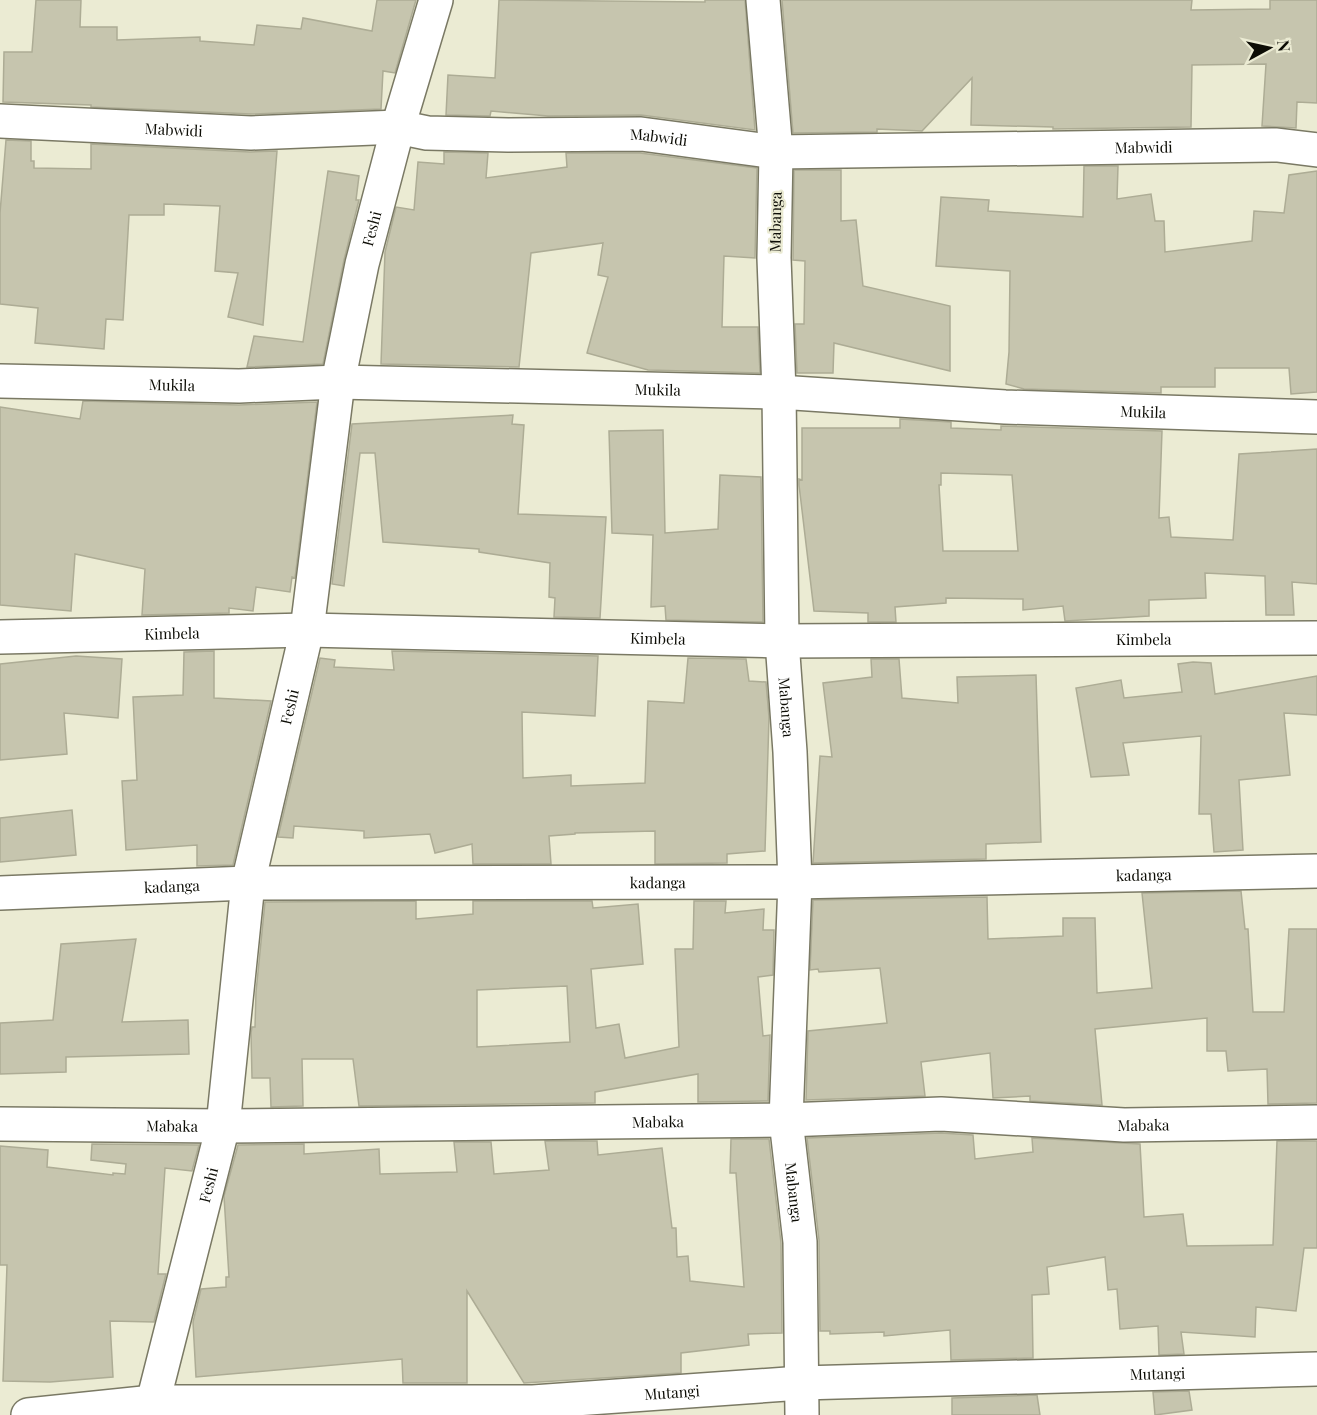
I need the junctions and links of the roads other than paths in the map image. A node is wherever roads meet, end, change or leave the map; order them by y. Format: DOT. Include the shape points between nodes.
graph roads {
  1 [pos="436,0"];
  2 [pos="763,0"];
  3 [pos="0,121"];
  4 [pos="398,127"];
  5 [pos="1317,150"];
  6 [pos="776,152"];
  7 [pos="0,381"];
  8 [pos="338,382"];
  9 [pos="779,392"];
  10 [pos="1317,417"];
  11 [pos="308,630"];
  12 [pos="0,637"];
  13 [pos="1317,638"];
  14 [pos="782,641"];
  15 [pos="1317,871"];
  16 [pos="795,882"];
  17 [pos="248,883"];
  18 [pos="0,893"];
  19 [pos="786,1120"];
  20 [pos="1317,1122"];
  21 [pos="0,1124"];
  22 [pos="223,1126"];
  23 [pos="1317,1369"];
  24 [pos="801,1383"];
  25 [pos="152,1409"];
  26 [pos="28,1415"];
  27 [pos="802,1415"];
  1 -- 4 [label="street, Feshi"];
  2 -- 6 [label="street, Mabanga"];
  3 -- 4 [label="street, Mabwidi" via="251,133"];
  4 -- 6 [label="street, Mabwidi" via="438,133 641,134"];
  4 -- 8 [label="street, Feshi" via="362,264"];
  5 -- 6 [label="street, Mabwidi" via="1277,145"];
  6 -- 9 [label="street, Mabanga" via="774,258"];
  7 -- 8 [label="street, Mukila" via="239,386"];
  8 -- 9 [label="street, Mukila"];
  8 -- 11 [label="street, Feshi"];
  9 -- 10 [label="street, Mukila" via="1005,407"];
  9 -- 14 [label="street, Mabanga"];
  11 -- 12 [label="street, Kimbela"];
  11 -- 14 [label="street, Kimbela"];
  11 -- 17 [label="street, Feshi"];
  13 -- 14 [label="street, Kimbela"];
  14 -- 16 [label="street, Mabanga"];
  15 -- 16 [label="street, kadanga"];
  16 -- 17 [label="street, kadanga"];
  16 -- 19 [label="street, Mabanga"];
  17 -- 18 [label="street, kadanga"];
  17 -- 22 [label="street, Feshi"];
  19 -- 20 [label="street, Mabaka" via="941,1114 1124,1125"];
  19 -- 22 [label="street, Mabaka"];
  19 -- 24 [label="street, Mabanga" via="800,1242"];
  21 -- 22 [label="street, Mabaka"];
  22 -- 25 [label="street, Feshi"];
  23 -- 24 [label="street, Mutangi"];
  24 -- 25 [label="street, Mutangi" via="533,1402"];
  24 -- 27 [label="street, Mabanga"];
  25 -- 26 [label="street, Mutangi"];
}
